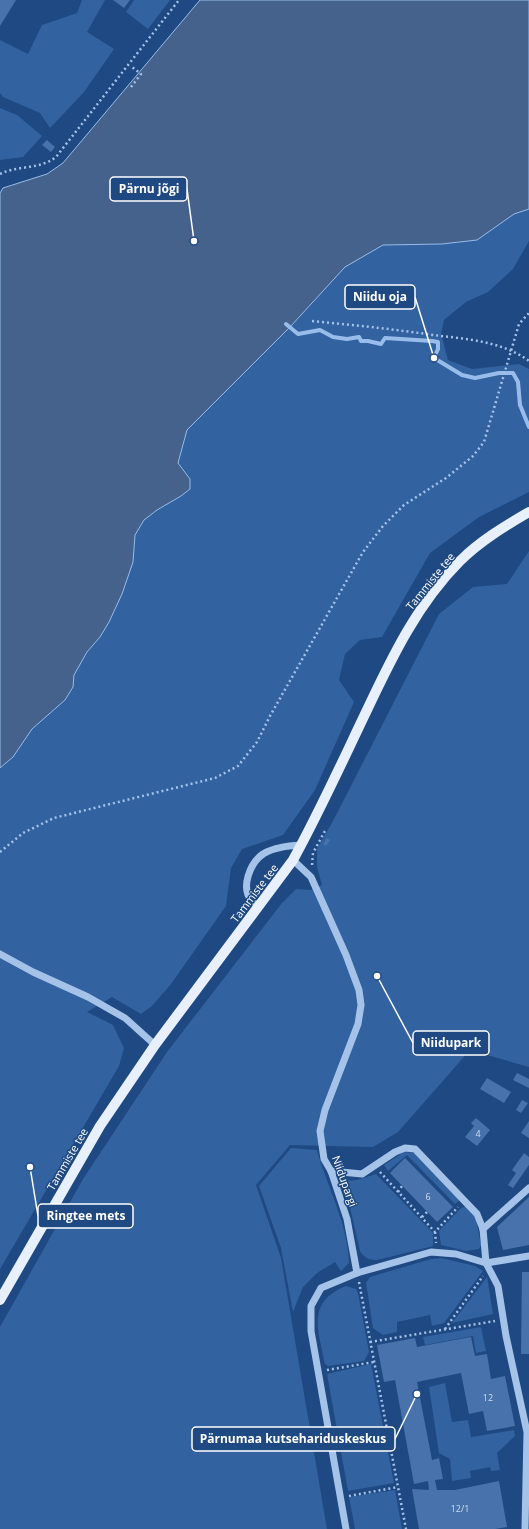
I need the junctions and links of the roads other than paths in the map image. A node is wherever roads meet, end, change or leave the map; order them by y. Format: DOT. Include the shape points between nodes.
graph roads {
  1 [pos="529,512"];
  2 [pos="302,845"];
  3 [pos="293,860"];
  4 [pos="260,905"];
  5 [pos="0,954"];
  6 [pos="155,1044"];
  7 [pos="331,1171"];
  8 [pos="529,1188"];
  9 [pos="483,1230"];
  10 [pos="529,1256"];
  11 [pos="487,1265"];
  12 [pos="358,1273"];
  13 [pos="0,1300"];
  14 [pos="346,1529"];
  15 [pos="525,1529"];
  1 -- 2 [label="main road, Tammiste tee" via="487,539 459,562 419,610 383,675"];
  2 -- 3 [label="main road, Tammiste tee"];
  2 -- 4 [label="street" via="284,846 262,854 249,871 246,890 252,901"];
  3 -- 4 [label="main road, Tammiste tee"];
  3 -- 7 [label="street, Niidupargi" via="311,877 354,974 361,1005 358,1024 324,1110 320,1131 324,1159"];
  4 -- 6 [label="main road, Tammiste tee"];
  5 -- 6 [label="street" via="125,1018"];
  6 -- 13 [label="main road, Tammiste tee" via="100,1126"];
  7 -- 9 [label="street" via="362,1174 395,1152 405,1148 415,1149 478,1214"];
  7 -- 12 [label="street, Niidupargi" via="347,1219"];
  8 -- 9 [label="street"];
  9 -- 11 [label="street"];
  10 -- 11 [label="street"];
  11 -- 12 [label="street" via="456,1254 431,1252"];
  11 -- 15 [label="street" via="498,1286 526,1432"];
  12 -- 14 [label="street" via="321,1288 311,1306 311,1331"];
}
